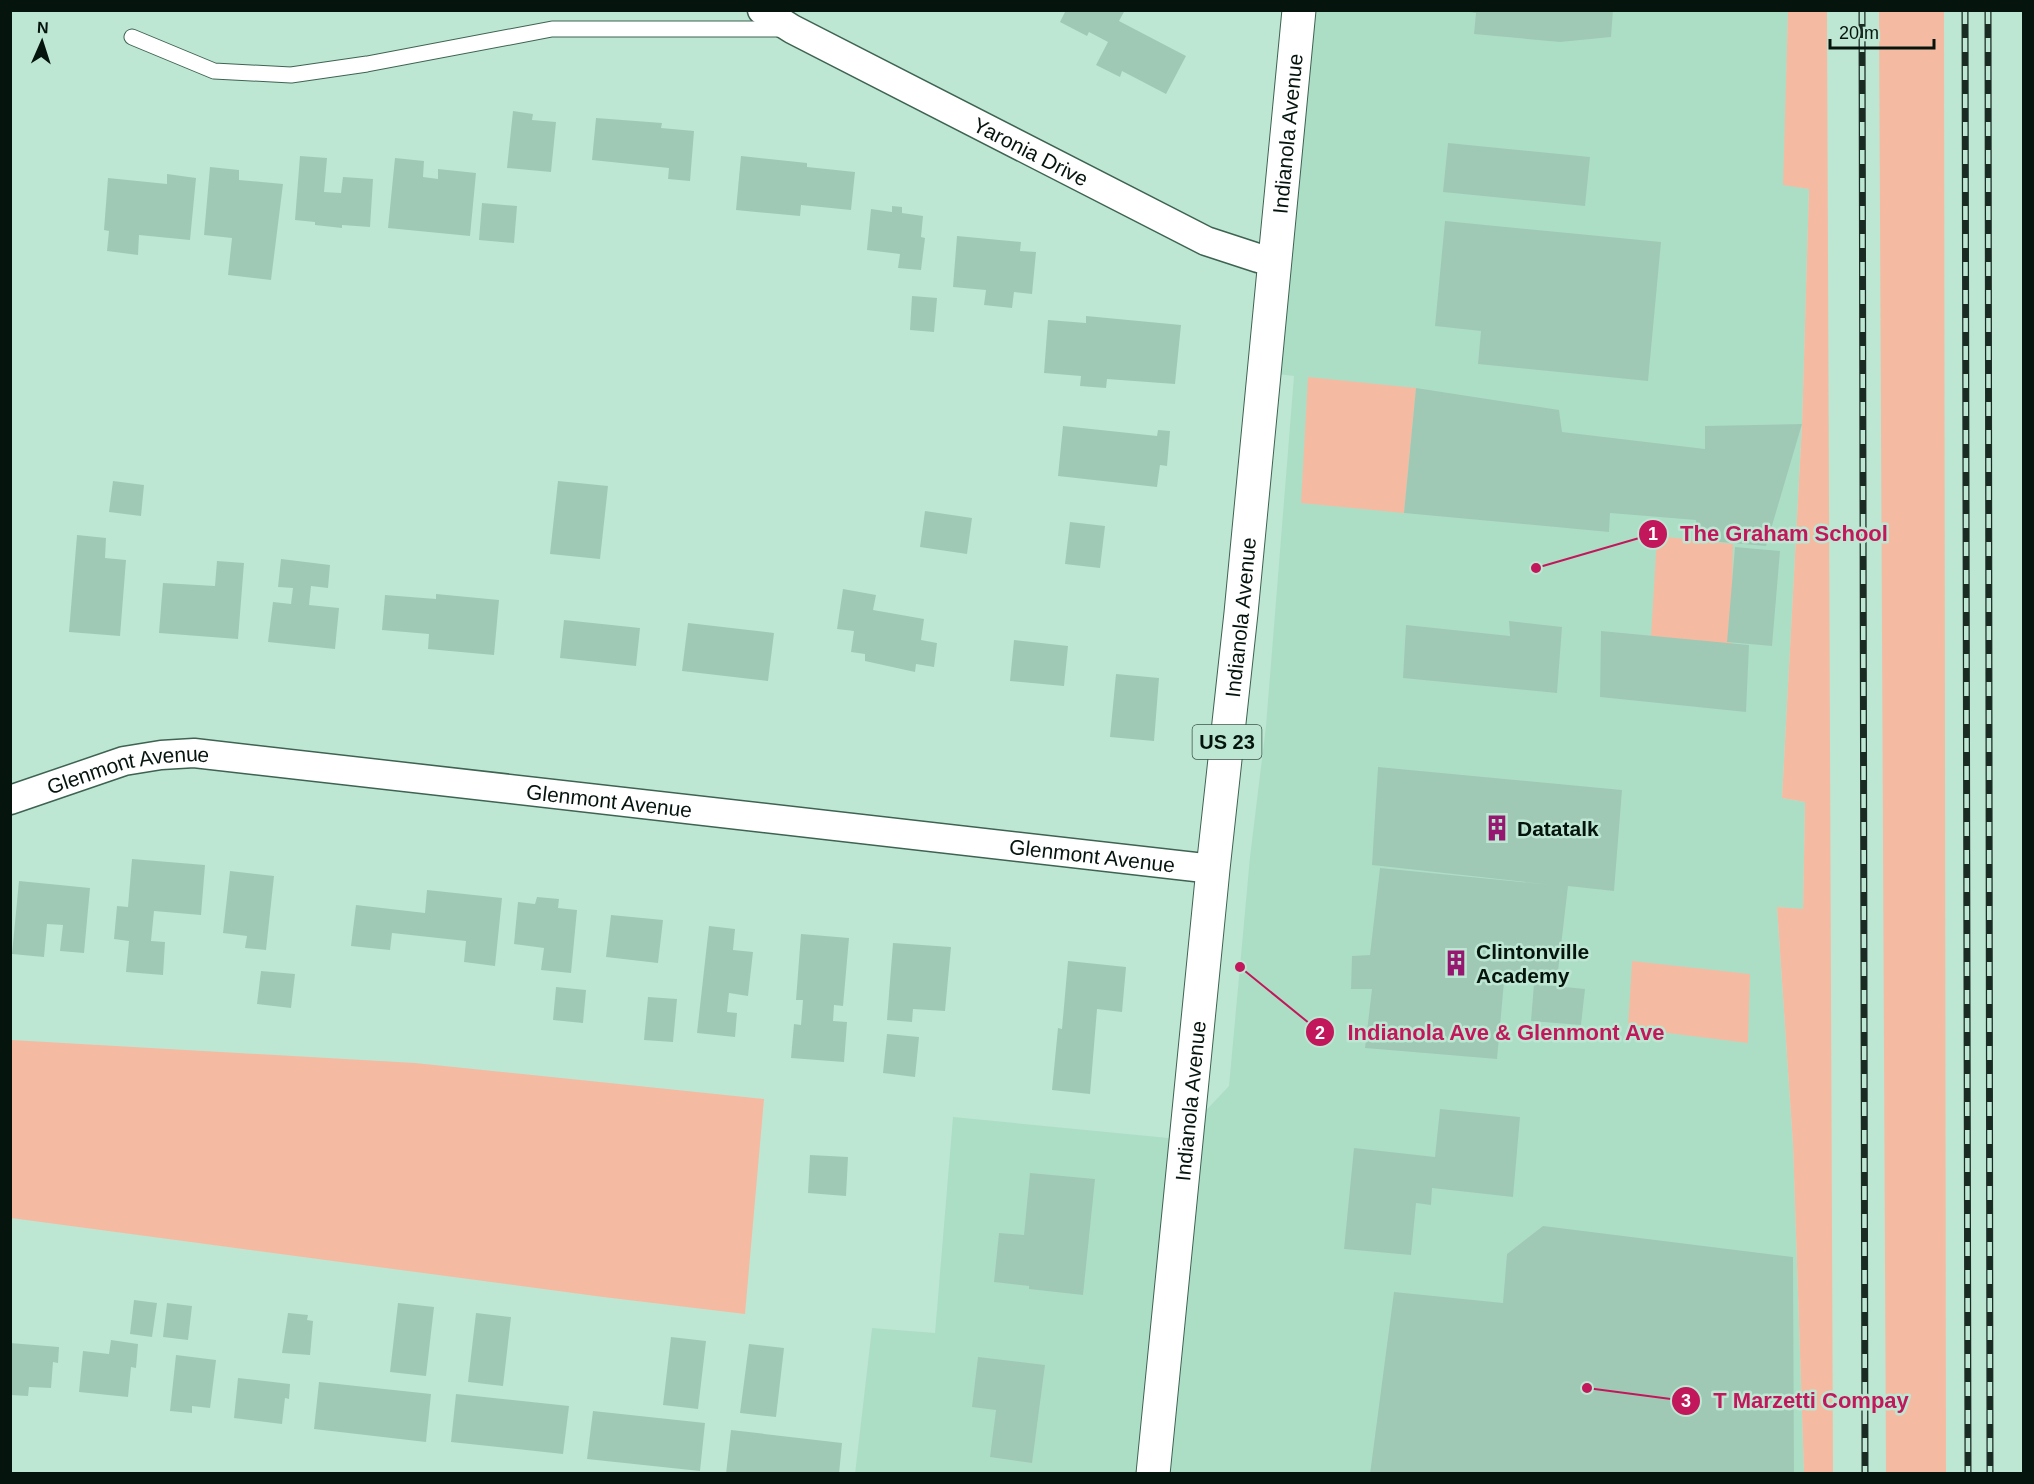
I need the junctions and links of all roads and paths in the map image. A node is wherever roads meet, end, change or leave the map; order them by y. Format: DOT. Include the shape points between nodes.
graph roads {
  1 [pos="762,10"];
  2 [pos="1299,10"];
  3 [pos="792,29"];
  4 [pos="132,37"];
  5 [pos="1275,260"];
  6 [pos="10,800"];
  7 [pos="1213,869"];
  8 [pos="1153,1473"];
  1 -- 3 [label="street, Yaronia Drive"];
  2 -- 5 [label="main road, Indianola Avenue / US 23"];
  3 -- 4 [label="lane" via="552,29 291,75 214,70"];
  3 -- 5 [label="street, Yaronia Drive" via="1206,241"];
  5 -- 7 [label="main road, Indianola Avenue / US 23"];
  6 -- 7 [label="street, Glenmont Avenue" via="124,761 194,753"];
  7 -- 8 [label="main road, Indianola Avenue / US 23"];
}
